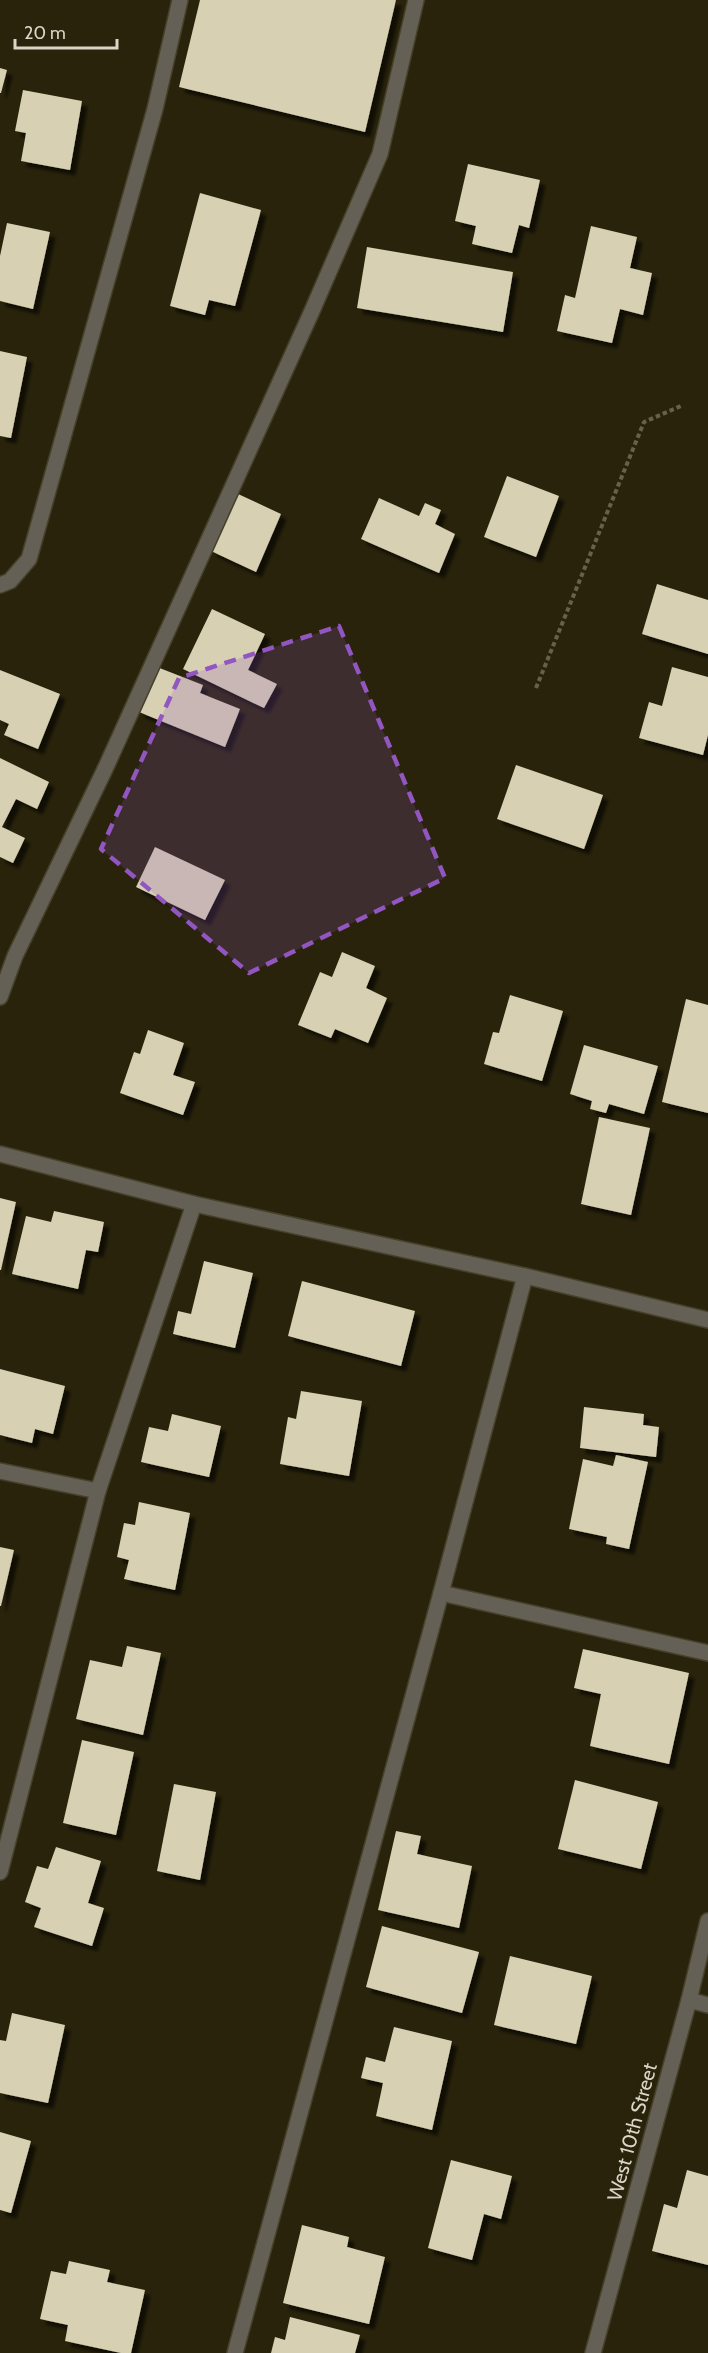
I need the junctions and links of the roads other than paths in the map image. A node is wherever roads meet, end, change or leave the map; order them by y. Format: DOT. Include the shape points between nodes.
graph roads {
  1 [pos="180,0"];
  2 [pos="417,0"];
  3 [pos="0,585"];
  4 [pos="0,997"];
  5 [pos="0,1154"];
  6 [pos="194,1204"];
  7 [pos="525,1276"];
  8 [pos="708,1320"];
  9 [pos="0,1471"];
  10 [pos="98,1491"];
  11 [pos="441,1593"];
  12 [pos="708,1653"];
  13 [pos="0,1872"];
  14 [pos="708,1921"];
  15 [pos="689,2000"];
  16 [pos="708,2005"];
  17 [pos="235,2353"];
  18 [pos="593,2353"];
  1 -- 3 [label="street" via="155,109 29,559 10,581"];
  2 -- 4 [label="street" via="380,154 308,322 111,756 15,956"];
  5 -- 6 [label="street"];
  6 -- 7 [label="street"];
  6 -- 10 [label="street"];
  7 -- 8 [label="street"];
  7 -- 11 [label="street"];
  9 -- 10 [label="street"];
  10 -- 13 [label="street"];
  11 -- 12 [label="street"];
  11 -- 17 [label="street"];
  14 -- 15 [label="street, West 10th Street"];
  15 -- 16 [label="street"];
  15 -- 18 [label="street, West 10th Street"];
}
